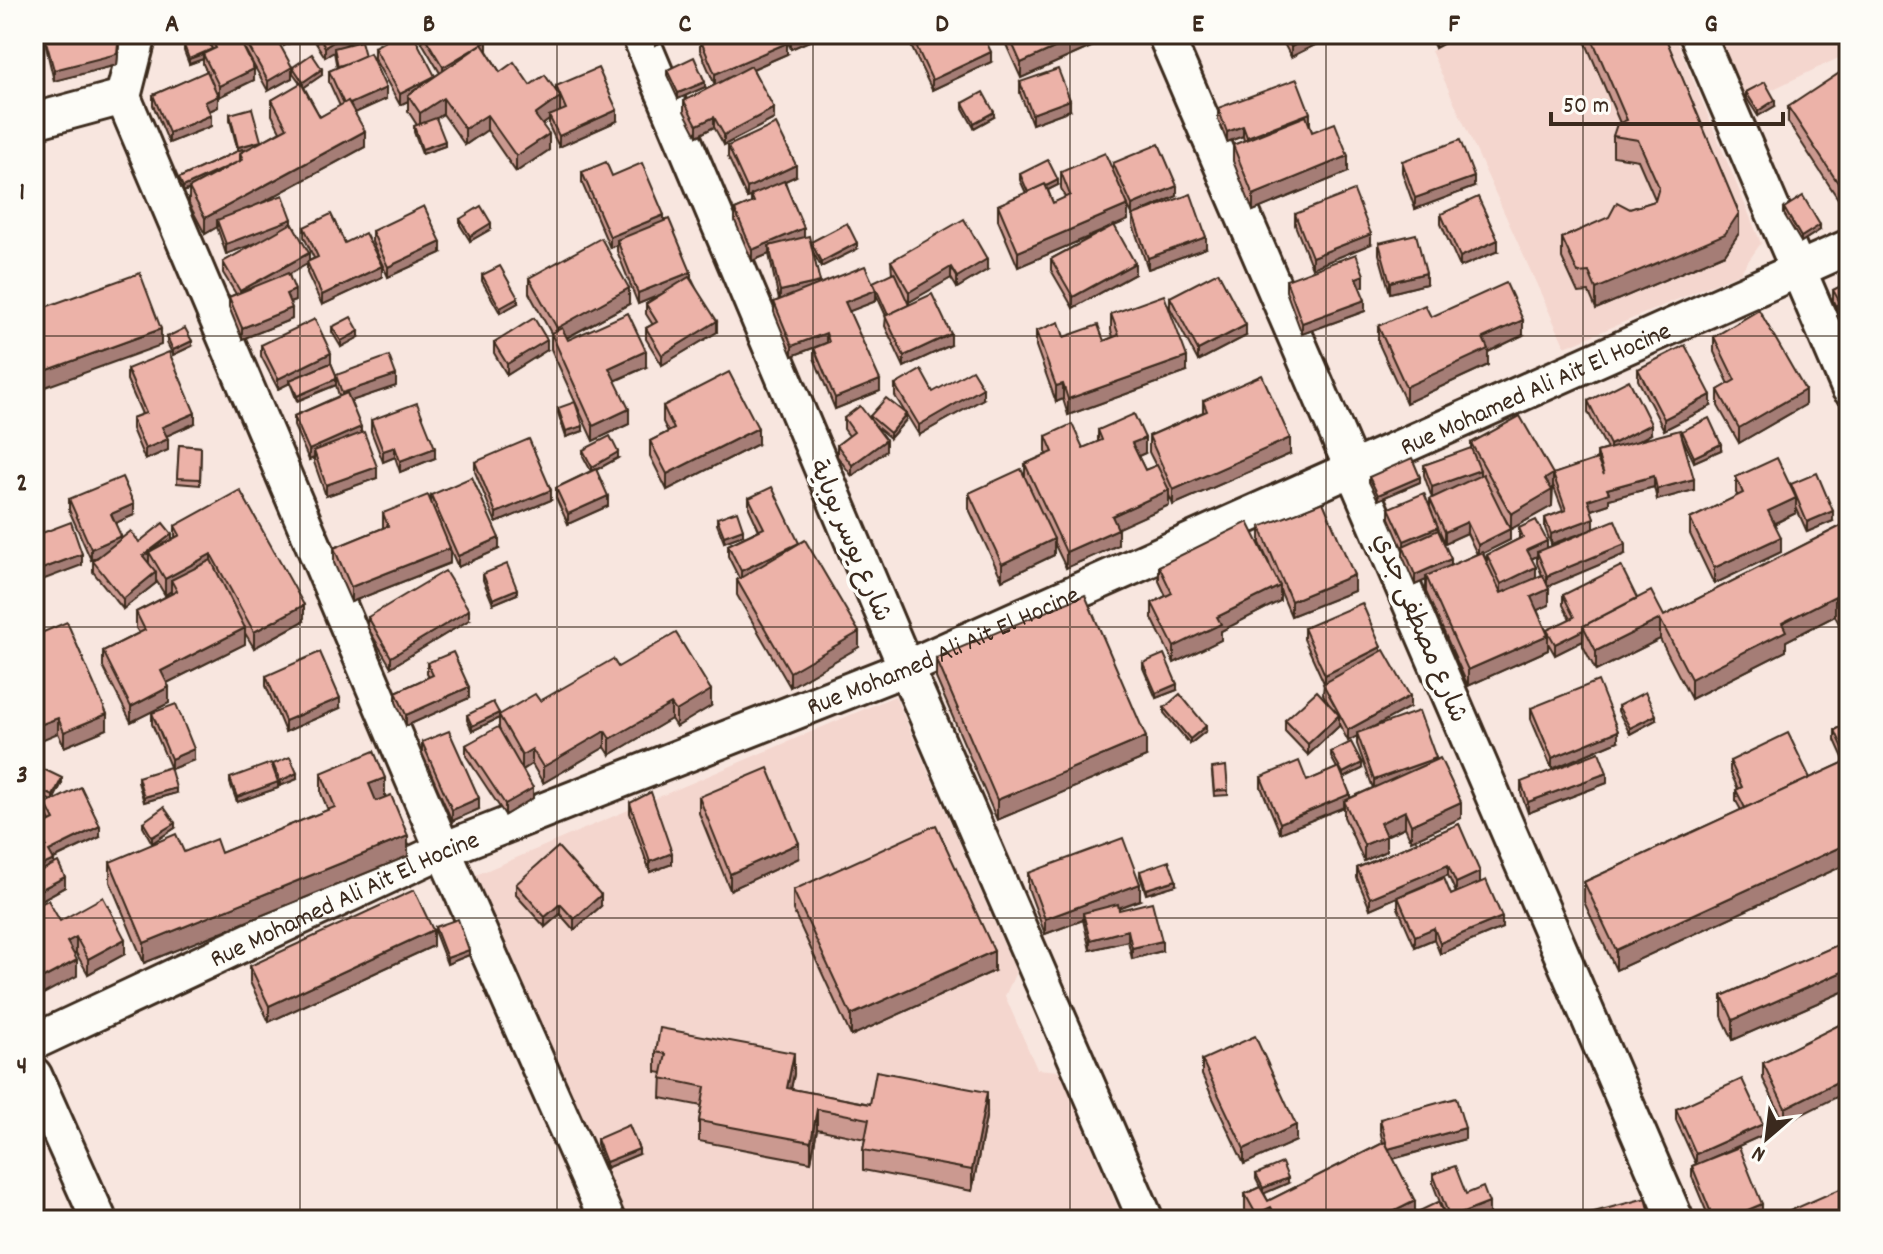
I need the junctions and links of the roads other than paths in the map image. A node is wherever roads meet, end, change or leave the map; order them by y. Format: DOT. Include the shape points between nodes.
graph roads {
  1 [pos="139,34"];
  2 [pos="639,34"];
  3 [pos="1165,34"];
  4 [pos="1697,34"];
  5 [pos="123,97"];
  6 [pos="35,121"];
  7 [pos="1849,247"];
  8 [pos="1798,269"];
  9 [pos="1849,388"];
  10 [pos="1353,468"];
  11 [pos="906,668"];
  12 [pos="443,850"];
  13 [pos="34,1042"];
  14 [pos="34,1075"];
  15 [pos="99,1220"];
  16 [pos="607,1220"];
  17 [pos="1146,1220"];
  18 [pos="1676,1220"];
  1 -- 5 [label="street"];
  2 -- 11 [label="street, شارع يوسر بوباية"];
  3 -- 10 [label="street, شارع مصطفى جدي"];
  4 -- 8 [label="street"];
  5 -- 6 [label="street"];
  5 -- 12 [label="street"];
  7 -- 8 [label="street, Rue Mohamed Ali Ait El Hocine"];
  8 -- 9 [label="street"];
  8 -- 10 [label="street, Rue Mohamed Ali Ait El Hocine"];
  10 -- 11 [label="street, Rue Mohamed Ali Ait El Hocine"];
  10 -- 18 [label="street, شارع مصطفى جدي"];
  11 -- 12 [label="street, Rue Mohamed Ali Ait El Hocine"];
  11 -- 17 [label="street, شارع يوسر بوباية"];
  12 -- 13 [label="street, Rue Mohamed Ali Ait El Hocine"];
  12 -- 16 [label="street"];
  14 -- 15 [label="street"];
}
